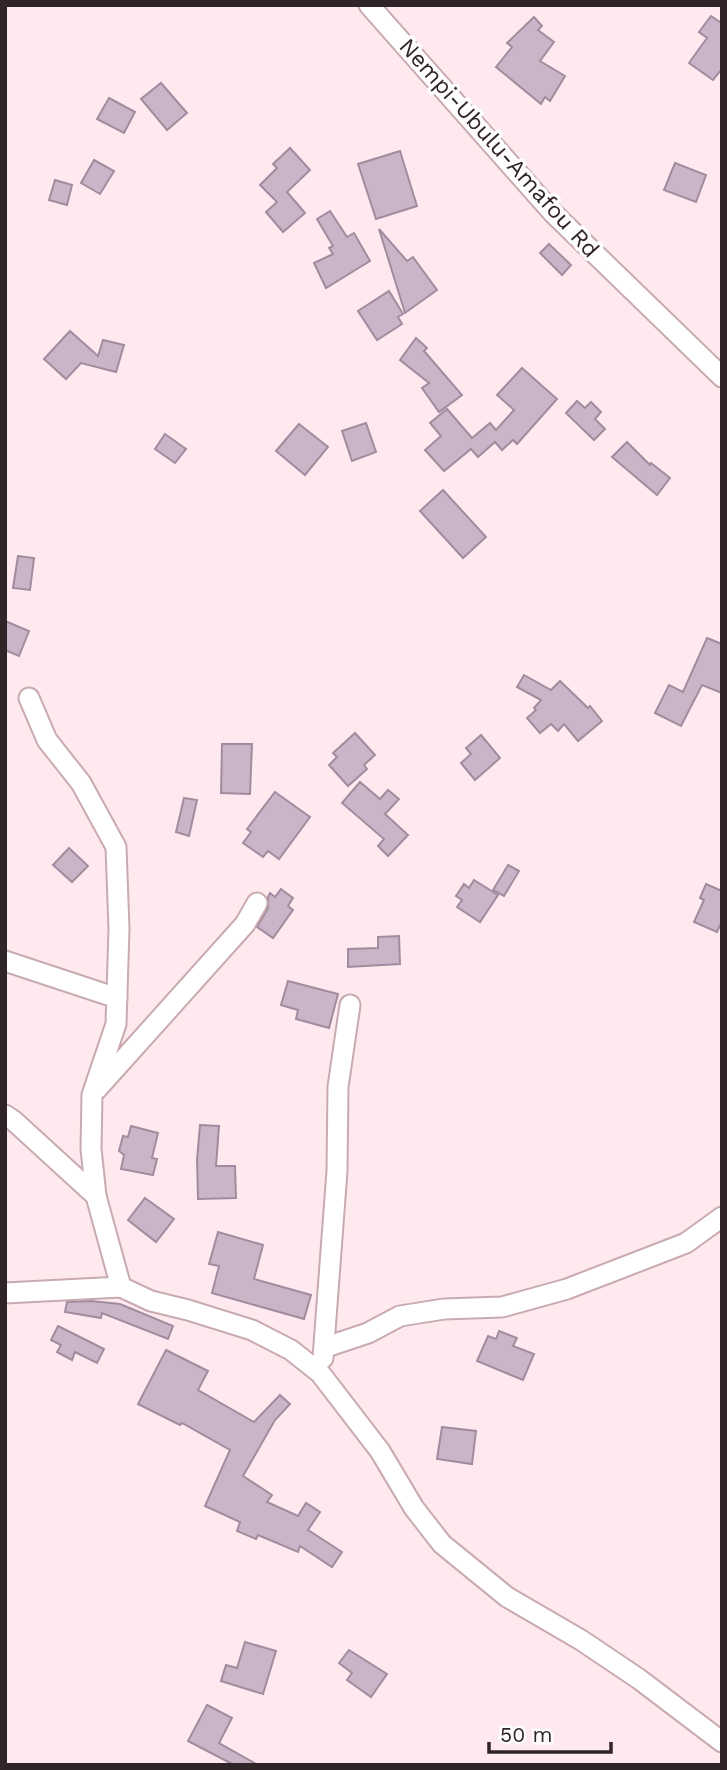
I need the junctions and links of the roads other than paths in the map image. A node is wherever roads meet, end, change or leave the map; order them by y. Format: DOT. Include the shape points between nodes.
graph roads {
  1 [pos="369,5"];
  2 [pos="722,377"];
  3 [pos="29,698"];
  4 [pos="257,902"];
  5 [pos="5,961"];
  6 [pos="117,998"];
  7 [pos="350,1005"];
  8 [pos="92,1096"];
  9 [pos="5,1115"];
  10 [pos="96,1196"];
  11 [pos="722,1217"];
  12 [pos="121,1287"];
  13 [pos="5,1293"];
  14 [pos="326,1347"];
  15 [pos="320,1373"];
  16 [pos="722,1742"];
  1 -- 2 [label="street, Nempi-Ubulu-Amafou Rd" via="553,213"];
  3 -- 6 [label="street" via="47,740 80,783 116,847"];
  4 -- 8 [label="street" via="245,924"];
  5 -- 6 [label="street"];
  6 -- 8 [label="street" via="116,1024"];
  7 -- 14 [label="street" via="338,1087"];
  8 -- 10 [label="street"];
  9 -- 10 [label="street"];
  10 -- 12 [label="street"];
  11 -- 14 [label="street" via="685,1243 567,1289 502,1307 400,1316"];
  12 -- 13 [label="street"];
  12 -- 15 [label="street" via="152,1301 252,1330"];
  14 -- 15 [label="street"];
  15 -- 16 [label="street" via="380,1451 442,1544 508,1597 604,1655"];
}
